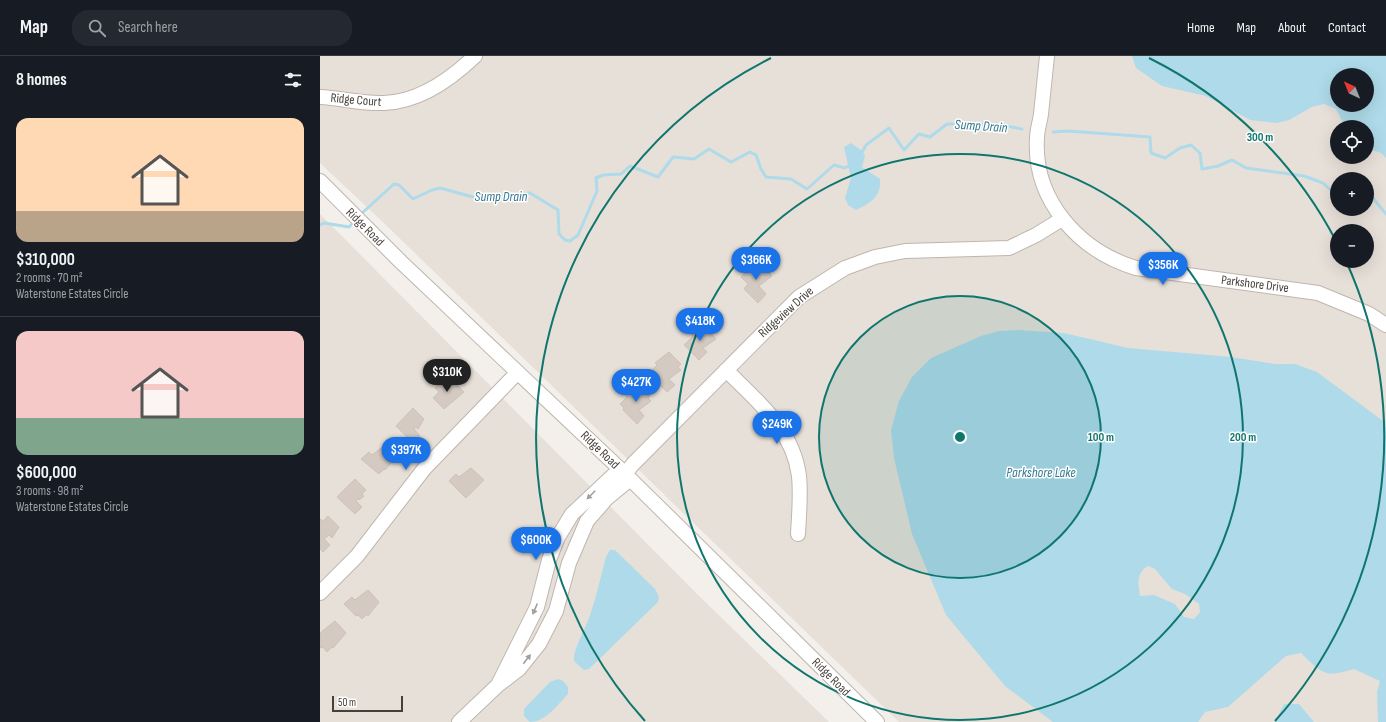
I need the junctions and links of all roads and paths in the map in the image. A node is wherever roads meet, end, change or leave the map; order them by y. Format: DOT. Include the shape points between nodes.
graph roads {
  1 [pos="475,56"];
  2 [pos="1046,56"];
  3 [pos="320,97"];
  4 [pos="320,181"];
  5 [pos="1062,219"];
  6 [pos="1386,325"];
  7 [pos="726,370"];
  8 [pos="517,373"];
  9 [pos="625,474"];
  10 [pos="798,534"];
  11 [pos="543,589"];
  12 [pos="320,593"];
  13 [pos="561,596"];
  14 [pos="498,685"];
  15 [pos="459,722"];
  16 [pos="877,722"];
  1 -- 3 [label="street, Ridge Court" via="437,85 403,100 383,103"];
  2 -- 5 [label="street, Parkshore Drive" via="1037,138 1038,161 1047,191"];
  4 -- 8 [label="street, Ridge Road"];
  5 -- 6 [label="street, Parkshore Drive" via="1088,246 1121,264 1166,273 1318,293 1369,314"];
  5 -- 7 [label="street, Ridgeview Drive" via="1009,248 905,251 875,257 845,268 799,297"];
  7 -- 9 [label="street, Ridgeview Drive"];
  7 -- 10 [label="street" via="781,426 794,452 799,476"];
  8 -- 9 [label="street, Ridge Road"];
  8 -- 12 [label="street" via="424,469 357,556"];
  9 -- 11 [label="street, one-way" via="572,514 558,537 549,560"];
  9 -- 13 [label="street" via="587,521 569,563"];
  9 -- 16 [label="street, Ridge Road"];
  11 -- 13 [label="street"];
  11 -- 14 [label="street, one-way" via="534,613"];
  14 -- 13 [label="street, one-way" via="519,669 539,644 550,626"];
  14 -- 15 [label="street"];
}
